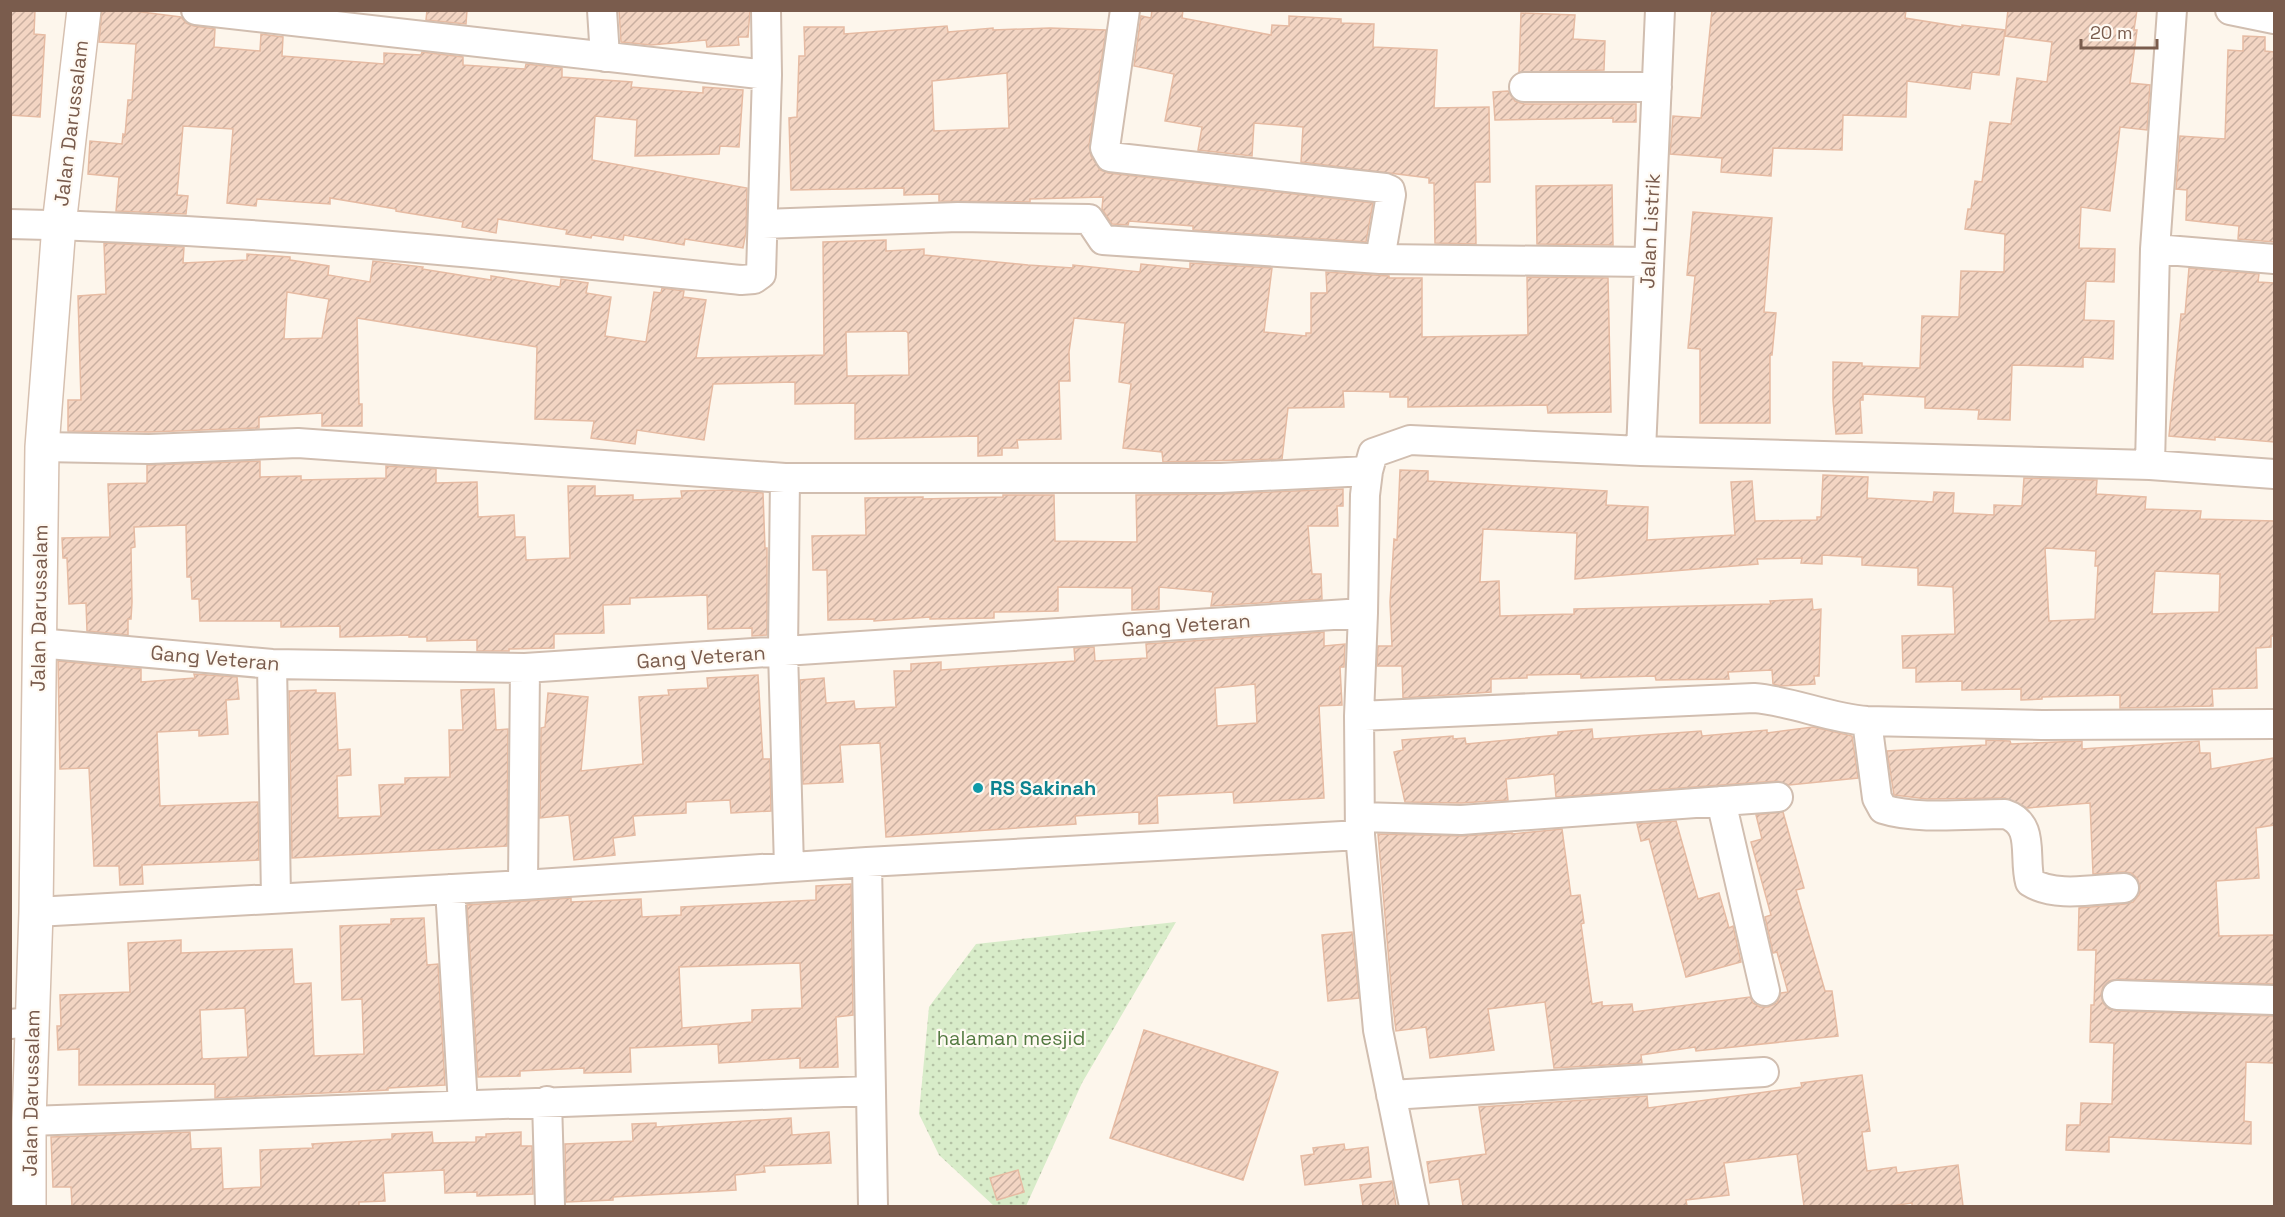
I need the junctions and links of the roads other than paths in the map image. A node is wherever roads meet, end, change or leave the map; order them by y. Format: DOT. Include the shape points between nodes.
graph roads {
  1 [pos="84,10"];
  2 [pos="196,10"];
  3 [pos="603,10"];
  4 [pos="766,10"];
  5 [pos="1125,10"];
  6 [pos="1660,10"];
  7 [pos="2172,10"];
  8 [pos="2230,10"];
  9 [pos="2274,19"];
  10 [pos="605,57"];
  11 [pos="767,75"];
  12 [pos="1524,87"];
  13 [pos="1657,87"];
  14 [pos="10,224"];
  15 [pos="763,224"];
  16 [pos="59,225"];
  17 [pos="2155,249"];
  18 [pos="1380,259"];
  19 [pos="2274,259"];
  20 [pos="1649,262"];
  21 [pos="42,447"];
  22 [pos="1641,451"];
  23 [pos="2150,465"];
  24 [pos="1368,471"];
  25 [pos="2274,474"];
  26 [pos="785,478"];
  27 [pos="1363,614"];
  28 [pos="38,643"];
  29 [pos="783,651"];
  30 [pos="272,664"];
  31 [pos="525,668"];
  32 [pos="1359,716"];
  33 [pos="1867,721"];
  34 [pos="2274,724"];
  35 [pos="1778,796"];
  36 [pos="1721,801"];
  37 [pos="1361,826"];
  38 [pos="867,862"];
  39 [pos="789,867"];
  40 [pos="523,885"];
  41 [pos="2124,888"];
  42 [pos="450,889"];
  43 [pos="276,897"];
  44 [pos="36,912"];
  45 [pos="1765,992"];
  46 [pos="2117,995"];
  47 [pos="2274,1000"];
  48 [pos="21,1023"];
  49 [pos="1764,1072"];
  50 [pos="871,1091"];
  51 [pos="1391,1095"];
  52 [pos="547,1101"];
  53 [pos="463,1105"];
  54 [pos="29,1121"];
  55 [pos="29,1206"];
  56 [pos="550,1206"];
  57 [pos="873,1206"];
  58 [pos="1414,1206"];
  1 -- 16 [label="street, Jalan Darussalam"];
  2 -- 10 [label="street"];
  3 -- 10 [label="street"];
  4 -- 11 [label="street"];
  5 -- 18 [label="street" via="1105,148 1110,157 1385,188 1391,195"];
  6 -- 13 [label="street, Jalan Listrik"];
  7 -- 17 [label="street"];
  8 -- 9 [label="street"];
  10 -- 11 [label="street"];
  11 -- 15 [label="street"];
  12 -- 13 [label="street"];
  13 -- 20 [label="street, Jalan Listrik"];
  14 -- 16 [label="street"];
  15 -- 16 [label="street" via="761,274 741,280 395,245"];
  15 -- 18 [label="street" via="958,218 1089,219 1103,240"];
  16 -- 21 [label="street, Jalan Darussalam"];
  17 -- 19 [label="street"];
  17 -- 23 [label="street"];
  18 -- 20 [label="street"];
  20 -- 22 [label="street, Jalan Listrik"];
  21 -- 26 [label="street" via="149,449 298,443"];
  21 -- 28 [label="street, Jalan Darussalam"];
  22 -- 23 [label="street"];
  22 -- 24 [label="street" via="1410,440 1373,453"];
  23 -- 25 [label="street"];
  24 -- 26 [label="street" via="1221,478"];
  24 -- 27 [label="street"];
  26 -- 29 [label="street"];
  27 -- 29 [label="street, Gang Veteran"];
  27 -- 32 [label="street"];
  28 -- 30 [label="street, Gang Veteran"];
  28 -- 44 [label="street, Jalan Darussalam"];
  29 -- 31 [label="street, Gang Veteran"];
  29 -- 39 [label="street"];
  30 -- 31 [label="street, Gang Veteran"];
  30 -- 43 [label="street"];
  31 -- 40 [label="street"];
  32 -- 33 [label="street" via="1754,698 1847,720"];
  32 -- 37 [label="street"];
  33 -- 34 [label="street"];
  33 -- 41 [label="street" via="1877,798 1883,809 1914,815 2005,814 2022,825 2027,872 2030,882 2038,887 2066,891"];
  35 -- 36 [label="street"];
  36 -- 37 [label="street"];
  36 -- 45 [label="street"];
  37 -- 38 [label="street"];
  37 -- 51 [label="street" via="1378,1030"];
  38 -- 39 [label="street"];
  38 -- 50 [label="street"];
  39 -- 40 [label="street"];
  40 -- 42 [label="street"];
  42 -- 43 [label="street"];
  42 -- 53 [label="street"];
  43 -- 44 [label="street"];
  44 -- 48 [label="street, Jalan Darussalam"];
  46 -- 47 [label="street"];
  48 -- 54 [label="street, Jalan Darussalam"];
  49 -- 51 [label="street"];
  50 -- 52 [label="street"];
  50 -- 57 [label="street"];
  51 -- 58 [label="street"];
  52 -- 53 [label="street"];
  52 -- 56 [label="street"];
  53 -- 54 [label="street"];
  54 -- 55 [label="street, Jalan Darussalam"];
}
